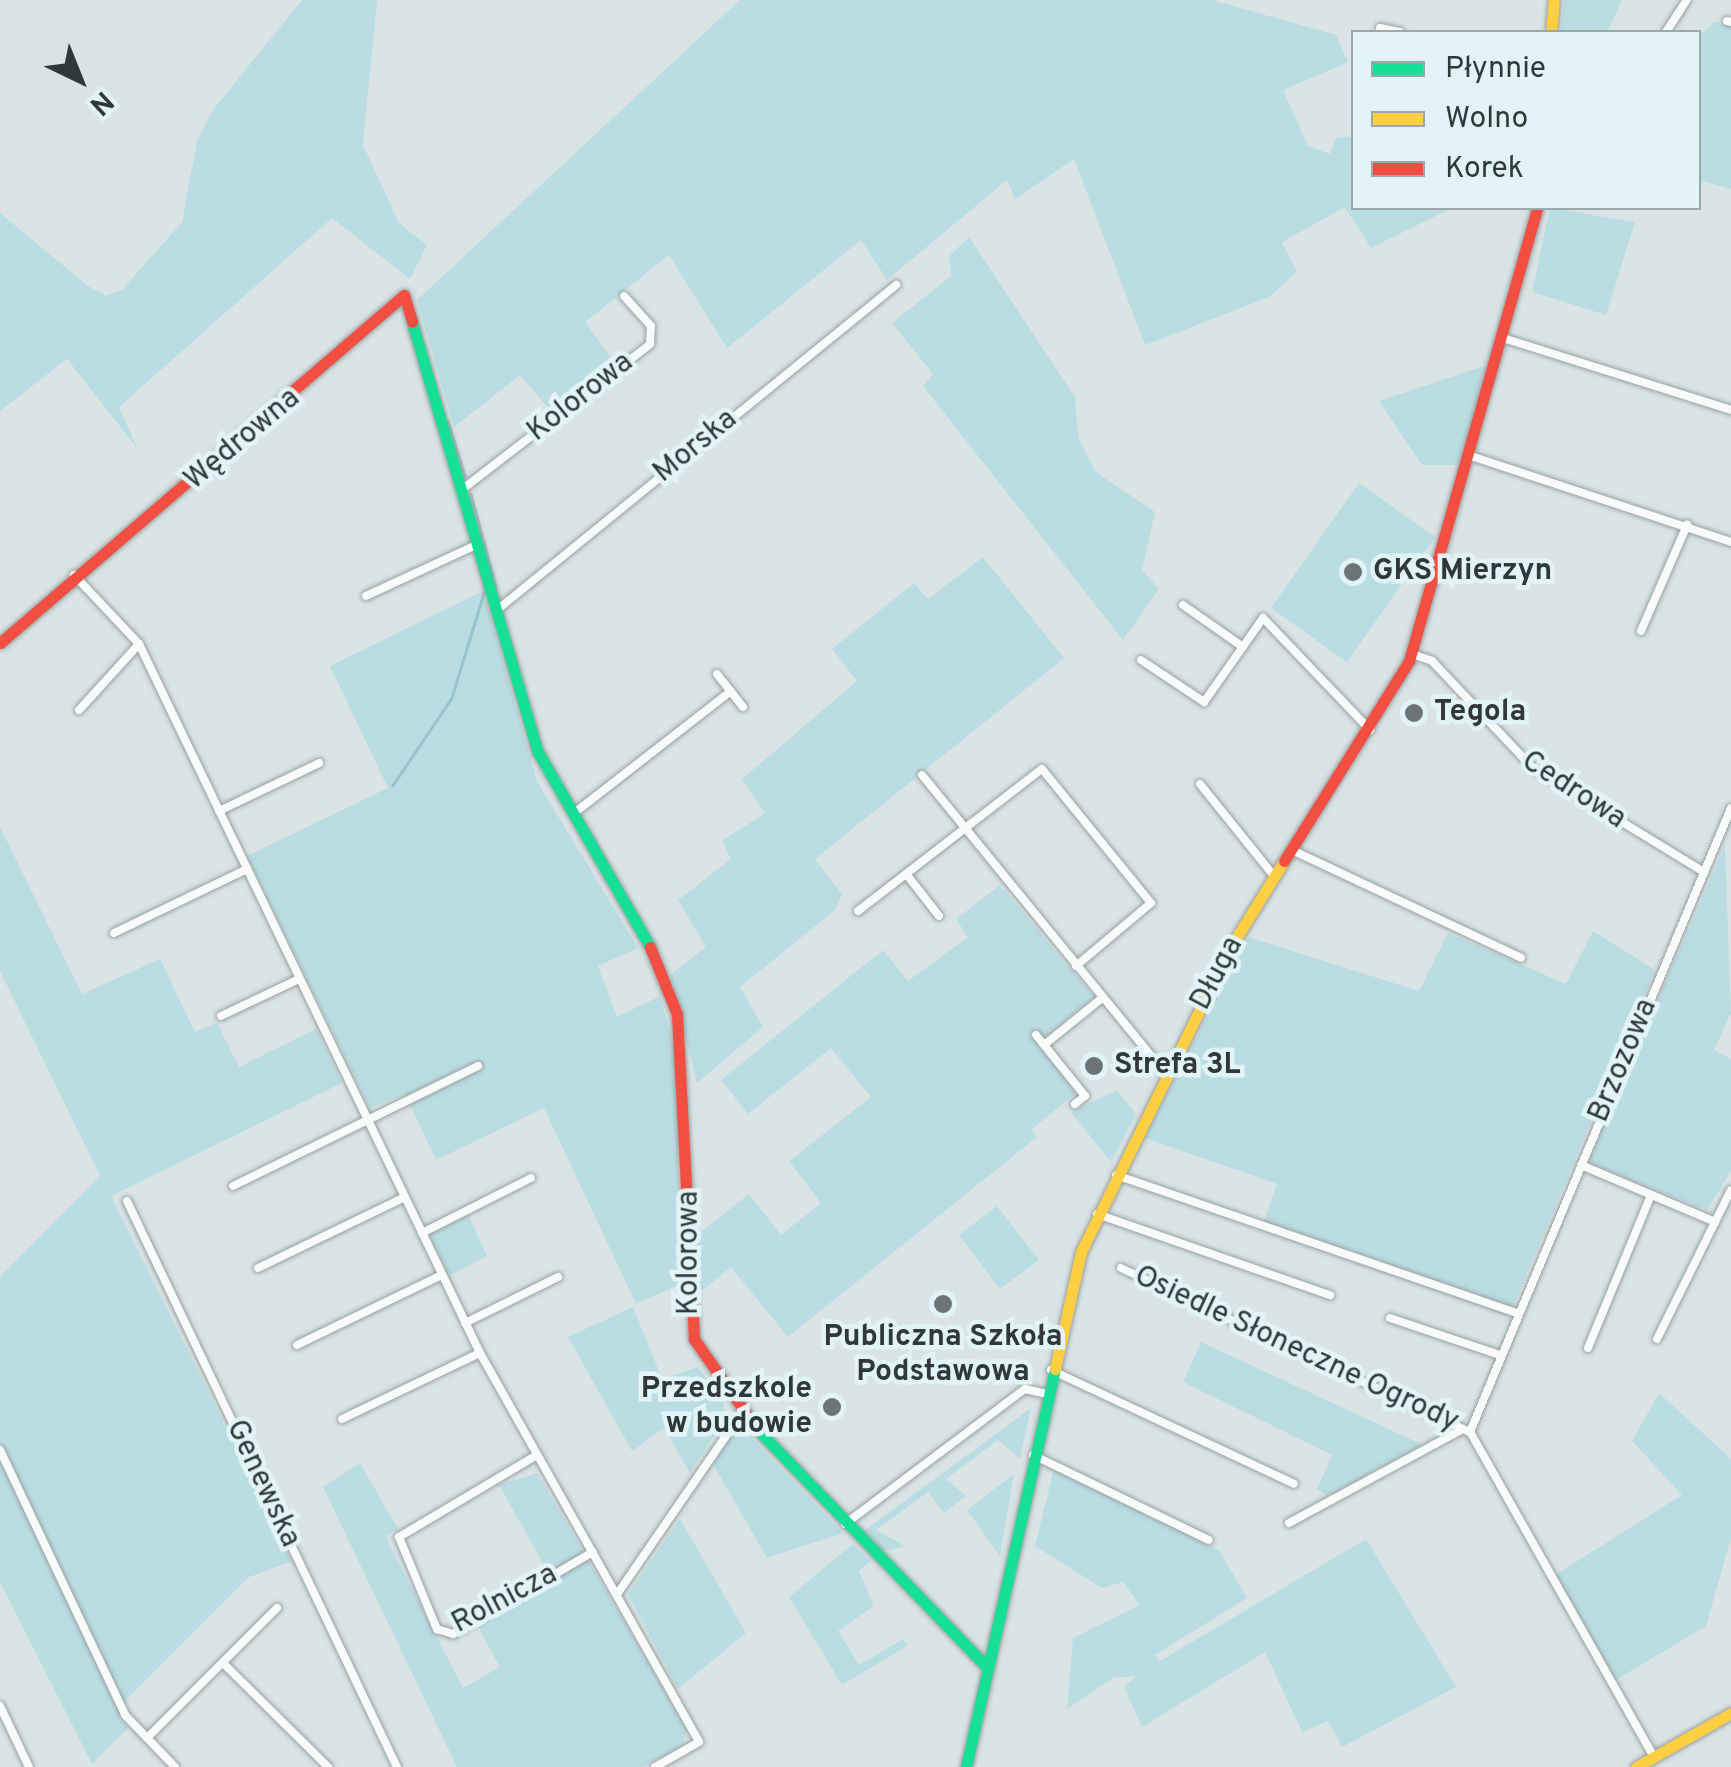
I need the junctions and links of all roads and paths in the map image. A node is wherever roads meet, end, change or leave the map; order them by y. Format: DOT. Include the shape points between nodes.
graph roads {
  1 [pos="1554,0"];
  2 [pos="1687,0"];
  3 [pos="1380,28"];
  4 [pos="1390,30"];
  5 [pos="1552,30"];
  6 [pos="1667,30"];
  7 [pos="1538,210"];
  8 [pos="896,285"];
  9 [pos="404,295"];
  10 [pos="624,296"];
  11 [pos="1506,339"];
  12 [pos="1731,410"];
  13 [pos="1471,456"];
  14 [pos="464,488"];
  15 [pos="1687,525"];
  16 [pos="1731,542"];
  17 [pos="478,544"];
  18 [pos="74,575"];
  19 [pos="366,596"];
  20 [pos="1183,606"];
  21 [pos="497,610"];
  22 [pos="1641,630"];
  23 [pos="0,643"];
  24 [pos="139,644"];
  25 [pos="1243,647"];
  26 [pos="1412,654"];
  27 [pos="1141,660"];
  28 [pos="717,674"];
  29 [pos="731,691"];
  30 [pos="744,707"];
  31 [pos="79,710"];
  32 [pos="1370,730"];
  33 [pos="319,762"];
  34 [pos="922,775"];
  35 [pos="1200,784"];
  36 [pos="1731,808"];
  37 [pos="219,811"];
  38 [pos="572,814"];
  39 [pos="964,828"];
  40 [pos="1292,850"];
  41 [pos="247,869"];
  42 [pos="1704,872"];
  43 [pos="907,875"];
  44 [pos="1274,876"];
  45 [pos="858,911"];
  46 [pos="939,916"];
  47 [pos="114,932"];
  48 [pos="1521,958"];
  49 [pos="1076,966"];
  50 [pos="300,979"];
  51 [pos="1102,998"];
  52 [pos="221,1016"];
  53 [pos="1036,1035"];
  54 [pos="1044,1045"];
  55 [pos="478,1066"];
  56 [pos="1166,1074"];
  57 [pos="1076,1104"];
  58 [pos="368,1120"];
  59 [pos="1581,1165"];
  60 [pos="1116,1175"];
  61 [pos="531,1178"];
  62 [pos="233,1186"];
  63 [pos="1731,1190"];
  64 [pos="1651,1195"];
  65 [pos="405,1197"];
  66 [pos="127,1201"];
  67 [pos="1096,1214"];
  68 [pos="1715,1222"];
  69 [pos="422,1232"];
  70 [pos="258,1268"];
  71 [pos="1122,1268"];
  72 [pos="442,1275"];
  73 [pos="558,1276"];
  74 [pos="1330,1295"];
  75 [pos="1516,1313"];
  76 [pos="1390,1318"];
  77 [pos="465,1323"];
  78 [pos="1657,1339"];
  79 [pos="297,1345"];
  80 [pos="1588,1348"];
  81 [pos="480,1353"];
  82 [pos="1500,1355"];
  83 [pos="1051,1370"];
  84 [pos="1046,1394"];
  85 [pos="742,1411"];
  86 [pos="342,1419"];
  87 [pos="1466,1430"];
  88 [pos="0,1450"];
  89 [pos="1032,1454"];
  90 [pos="538,1455"];
  91 [pos="1294,1484"];
  92 [pos="1289,1523"];
  93 [pos="845,1524"];
  94 [pos="1209,1540"];
  95 [pos="593,1552"];
  96 [pos="618,1593"];
  97 [pos="277,1608"];
  98 [pos="222,1663"];
  99 [pos="986,1666"];
  100 [pos="0,1706"];
  101 [pos="1731,1713"];
  102 [pos="148,1738"];
  103 [pos="1654,1756"];
  104 [pos="173,1766"];
  105 [pos="29,1767"];
  106 [pos="328,1767"];
  107 [pos="397,1767"];
  108 [pos="654,1767"];
  109 [pos="966,1767"];
  110 [pos="1636,1767"];
  1 -- 5 [label="street"];
  2 -- 6 [label="street"];
  3 -- 4 [label="street"];
  7 -- 11 [label="street, Długa"];
  8 -- 21 [label="street, Morska"];
  9 -- 14 [label="street, Kolorowa"];
  9 -- 18 [label="street, Wędrowna" via="268,421"];
  10 -- 14 [label="street, Kolorowa" via="650,326 650,344"];
  11 -- 12 [label="street"];
  11 -- 13 [label="street, Długa"];
  13 -- 15 [label="street"];
  13 -- 26 [label="street, Długa"];
  14 -- 17 [label="street, Kolorowa"];
  15 -- 16 [label="street"];
  15 -- 22 [label="street"];
  17 -- 19 [label="street"];
  17 -- 21 [label="street, Kolorowa"];
  18 -- 23 [label="street, Wędrowna"];
  18 -- 24 [label="street, Rolnicza"];
  20 -- 25 [label="street"];
  21 -- 38 [label="street, Kolorowa" via="538,752"];
  24 -- 31 [label="street"];
  24 -- 37 [label="street, Rolnicza"];
  25 -- 27 [label="street" via="1204,702"];
  25 -- 32 [label="street" via="1263,618"];
  26 -- 32 [label="street, Długa"];
  26 -- 42 [label="street, Cedrowa" via="1432,662 1532,768"];
  28 -- 29 [label="street"];
  29 -- 30 [label="street"];
  29 -- 38 [label="street"];
  32 -- 40 [label="street, Długa"];
  33 -- 37 [label="street"];
  34 -- 39 [label="street"];
  35 -- 44 [label="street"];
  36 -- 42 [label="street, Brzozowa"];
  37 -- 41 [label="street, Rolnicza"];
  38 -- 85 [label="street, Kolorowa" via="641,925 677,1014 690,1159 688,1322"];
  39 -- 43 [label="street"];
  39 -- 49 [label="street"];
  39 -- 49 [label="street" via="1042,769 1149,896 1146,909"];
  40 -- 44 [label="street, Długa"];
  40 -- 48 [label="street"];
  41 -- 47 [label="street"];
  41 -- 50 [label="street, Rolnicza"];
  42 -- 59 [label="street, Brzozowa"];
  43 -- 45 [label="street"];
  43 -- 46 [label="street"];
  44 -- 56 [label="street, Długa"];
  49 -- 51 [label="street"];
  50 -- 52 [label="street"];
  50 -- 58 [label="street, Rolnicza"];
  51 -- 54 [label="street"];
  51 -- 56 [label="street"];
  53 -- 54 [label="street"];
  54 -- 57 [label="street" via="1085,1096"];
  55 -- 58 [label="street"];
  56 -- 60 [label="street, Długa"];
  58 -- 62 [label="street"];
  58 -- 65 [label="street, Rolnicza"];
  59 -- 64 [label="street"];
  59 -- 75 [label="street, Brzozowa"];
  60 -- 67 [label="street, Długa"];
  60 -- 75 [label="street"];
  61 -- 69 [label="street"];
  63 -- 68 [label="street"];
  64 -- 68 [label="street"];
  64 -- 80 [label="street"];
  65 -- 69 [label="street, Rolnicza"];
  65 -- 70 [label="street"];
  66 -- 107 [label="street, Genewska"];
  67 -- 74 [label="street"];
  67 -- 83 [label="street, Długa"];
  68 -- 78 [label="street"];
  69 -- 72 [label="street, Rolnicza"];
  71 -- 87 [label="street, Osiedle Słoneczne Ogrody"];
  72 -- 77 [label="street, Rolnicza"];
  72 -- 79 [label="street"];
  73 -- 77 [label="street"];
  75 -- 82 [label="street, Brzozowa"];
  76 -- 82 [label="street"];
  77 -- 81 [label="street, Rolnicza"];
  81 -- 86 [label="street"];
  81 -- 90 [label="street, Rolnicza"];
  82 -- 87 [label="street, Brzozowa"];
  83 -- 84 [label="street, Długa"];
  83 -- 91 [label="street"];
  84 -- 89 [label="street, Długa"];
  84 -- 93 [label="street" via="1025,1390"];
  85 -- 93 [label="street, Kolorowa"];
  85 -- 96 [label="street"];
  87 -- 92 [label="street"];
  87 -- 103 [label="street"];
  88 -- 102 [label="street" via="126,1715"];
  89 -- 94 [label="street"];
  89 -- 99 [label="street, Długa"];
  90 -- 95 [label="street, Rolnicza"];
  90 -- 95 [label="street, Rolnicza" via="399,1537 437,1630 454,1634"];
  93 -- 99 [label="street, Kolorowa"];
  95 -- 96 [label="street, Rolnicza"];
  96 -- 108 [label="street, Rolnicza" via="699,1742"];
  97 -- 98 [label="street"];
  98 -- 102 [label="street"];
  98 -- 106 [label="street"];
  99 -- 109 [label="street, Długa"];
  100 -- 105 [label="street"];
  101 -- 103 [label="street"];
  102 -- 104 [label="street"];
  103 -- 110 [label="street"];
}
